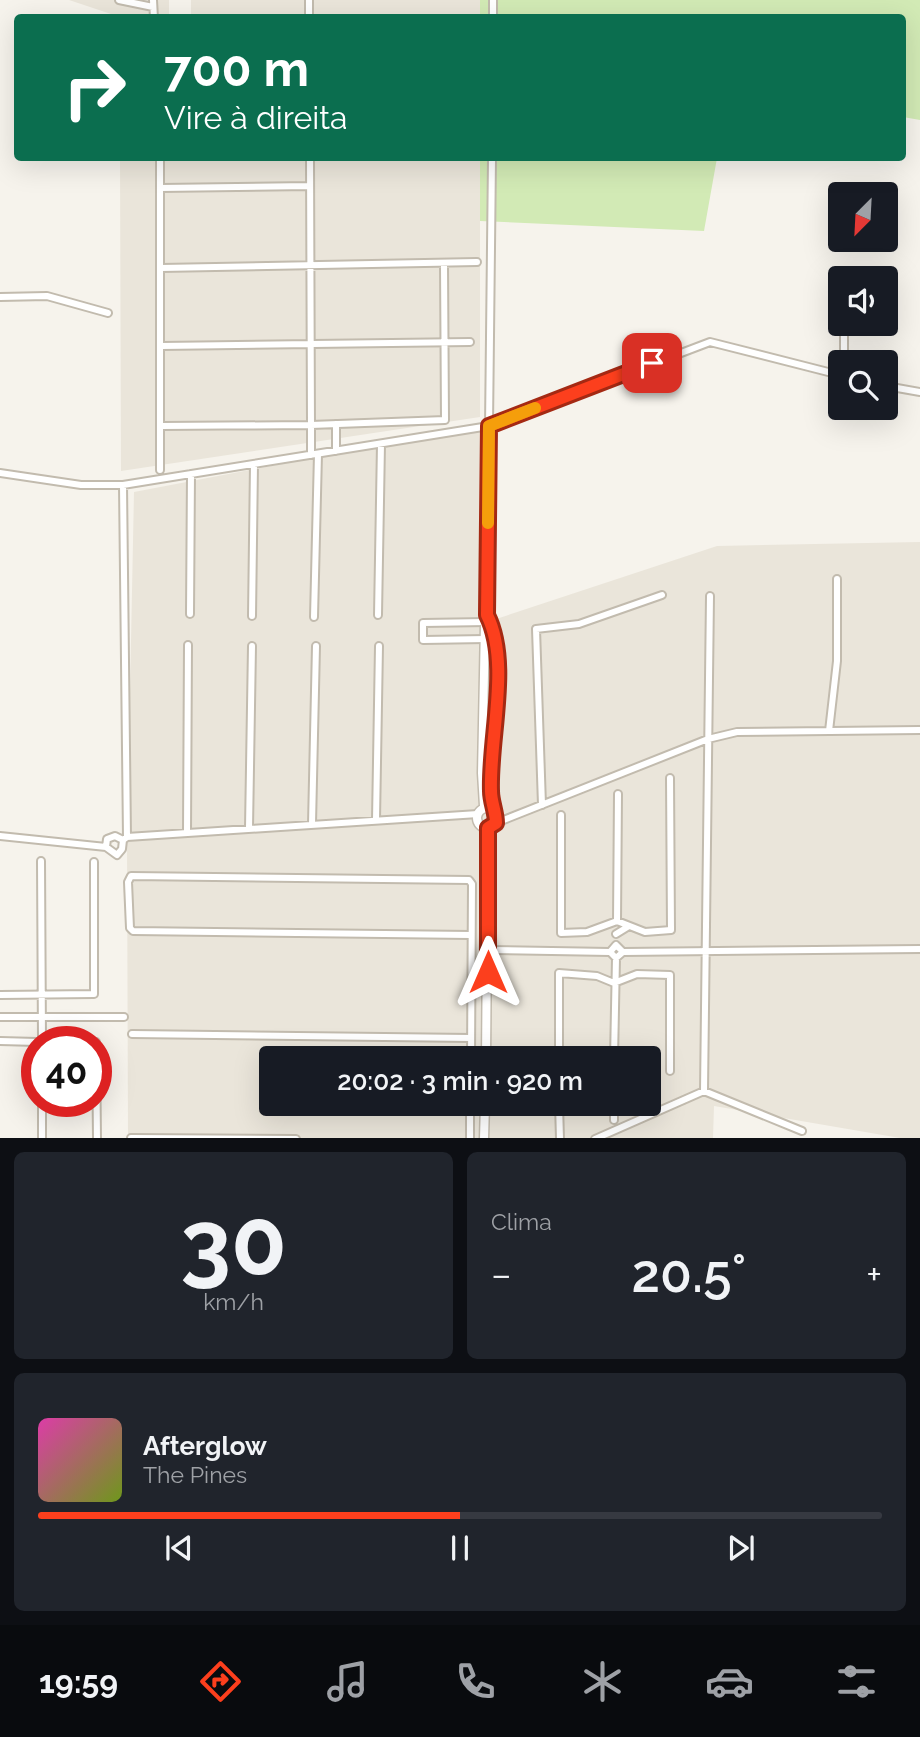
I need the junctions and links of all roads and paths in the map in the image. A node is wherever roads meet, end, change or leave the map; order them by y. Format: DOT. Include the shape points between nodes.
graph roads {
  1 [pos="119,0"];
  2 [pos="153,4"];
  3 [pos="160,161"];
  4 [pos="310,161"];
  5 [pos="492,161"];
  6 [pos="310,186"];
  7 [pos="160,188"];
  8 [pos="477,262"];
  9 [pos="311,265"];
  10 [pos="444,265"];
  11 [pos="161,268"];
  12 [pos="0,297"];
  13 [pos="108,313"];
  14 [pos="445,342"];
  15 [pos="470,342"];
  16 [pos="311,344"];
  17 [pos="161,346"];
  18 [pos="828,372"];
  19 [pos="898,388"];
  20 [pos="920,393"];
  21 [pos="335,424"];
  22 [pos="311,425"];
  23 [pos="162,426"];
  24 [pos="489,426"];
  25 [pos="381,444"];
  26 [pos="336,451"];
  27 [pos="315,454"];
  28 [pos="254,464"];
  29 [pos="160,470"];
  30 [pos="0,473"];
  31 [pos="191,474"];
  32 [pos="123,485"];
  33 [pos="837,579"];
  34 [pos="662,595"];
  35 [pos="710,596"];
  36 [pos="190,614"];
  37 [pos="378,615"];
  38 [pos="252,616"];
  39 [pos="314,617"];
  40 [pos="487,619"];
  41 [pos="466,622"];
  42 [pos="466,639"];
  43 [pos="486,639"];
  44 [pos="188,645"];
  45 [pos="251,646"];
  46 [pos="316,646"];
  47 [pos="379,646"];
  48 [pos="920,730"];
  49 [pos="829,731"];
  50 [pos="708,739"];
  51 [pos="670,778"];
  52 [pos="618,794"];
  53 [pos="542,805"];
  54 [pos="484,806"];
  55 [pos="496,812"];
  56 [pos="478,814"];
  57 [pos="561,815"];
  58 [pos="376,820"];
  59 [pos="496,823"];
  60 [pos="312,824"];
  61 [pos="249,828"];
  62 [pos="488,828"];
  63 [pos="187,832"];
  64 [pos="0,836"];
  65 [pos="125,838"];
  66 [pos="106,847"];
  67 [pos="41,861"];
  68 [pos="94,862"];
  69 [pos="617,921"];
  70 [pos="606,925"];
  71 [pos="629,926"];
  72 [pos="617,934"];
  73 [pos="471,935"];
  74 [pos="616,945"];
  75 [pos="920,949"];
  76 [pos="488,950"];
  77 [pos="610,952"];
  78 [pos="623,952"];
  79 [pos="705,954"];
  80 [pos="616,958"];
  81 [pos="614,983"];
  82 [pos="0,995"];
  83 [pos="41,995"];
  84 [pos="0,1017"];
  85 [pos="41,1017"];
  86 [pos="124,1017"];
  87 [pos="40,1026"];
  88 [pos="132,1034"];
  89 [pos="471,1038"];
  90 [pos="0,1041"];
  91 [pos="21,1041"];
  92 [pos="471,1046"];
  93 [pos="486,1046"];
  94 [pos="559,1046"];
  95 [pos="614,1046"];
  96 [pos="670,1071"];
  97 [pos="704,1091"];
  98 [pos="470,1116"];
  99 [pos="485,1116"];
  100 [pos="559,1116"];
  101 [pos="614,1116"];
  102 [pos="42,1117"];
  103 [pos="97,1117"];
  104 [pos="614,1120"];
  105 [pos="802,1131"];
  106 [pos="42,1138"];
  107 [pos="97,1138"];
  108 [pos="470,1138"];
  109 [pos="485,1138"];
  110 [pos="560,1138"];
  111 [pos="597,1138"];
  1 -- 2 [label="street"];
  3 -- 7 [label="street"];
  4 -- 6 [label="street"];
  5 -- 24 [label="street"];
  6 -- 7 [label="street"];
  6 -- 9 [label="street"];
  7 -- 11 [label="street"];
  8 -- 10 [label="street"];
  9 -- 10 [label="street"];
  9 -- 11 [label="street"];
  9 -- 16 [label="street"];
  10 -- 14 [label="street"];
  11 -- 17 [label="street"];
  12 -- 13 [label="street" via="47,296"];
  14 -- 15 [label="street"];
  14 -- 16 [label="street"];
  14 -- 21 [label="street" via="445,420"];
  16 -- 17 [label="street"];
  16 -- 22 [label="street"];
  17 -- 23 [label="street"];
  18 -- 24 [label="street" via="710,342"];
  19 -- 20 [label="street"];
  21 -- 22 [label="street"];
  21 -- 26 [label="street"];
  22 -- 23 [label="street"];
  22 -- 27 [label="street"];
  23 -- 29 [label="street"];
  24 -- 25 [label="street"];
  24 -- 40 [label="street"];
  25 -- 26 [label="street"];
  25 -- 37 [label="street"];
  26 -- 27 [label="street"];
  27 -- 28 [label="street"];
  27 -- 39 [label="street"];
  28 -- 31 [label="street"];
  28 -- 38 [label="street"];
  30 -- 32 [label="street" via="81,485"];
  31 -- 32 [label="street"];
  31 -- 36 [label="street"];
  32 -- 65 [label="street"];
  33 -- 49 [label="street" via="837,662"];
  34 -- 53 [label="street" via="579,624 536,629"];
  35 -- 50 [label="street"];
  40 -- 41 [label="street"];
  40 -- 43 [label="street"];
  40 -- 55 [label="street" via="495,631 497,662 490,794"];
  41 -- 42 [label="street"];
  41 -- 42 [label="street" via="423,624 424,640"];
  42 -- 43 [label="street"];
  43 -- 54 [label="street"];
  44 -- 63 [label="street"];
  45 -- 61 [label="street"];
  46 -- 60 [label="street"];
  47 -- 58 [label="street"];
  48 -- 49 [label="street"];
  49 -- 50 [label="street" via="737,732"];
  50 -- 53 [label="street"];
  50 -- 79 [label="street"];
  51 -- 71 [label="street" via="671,930 645,932"];
  52 -- 69 [label="street"];
  53 -- 59 [label="street"];
  54 -- 55 [label="street"];
  54 -- 56 [label="street"];
  55 -- 59 [label="street"];
  56 -- 58 [label="street"];
  56 -- 62 [label="street" via="481,825"];
  57 -- 70 [label="street" via="561,933 587,932"];
  58 -- 60 [label="street"];
  59 -- 62 [label="street"];
  60 -- 61 [label="street"];
  61 -- 63 [label="street"];
  62 -- 76 [label="street"];
  63 -- 65 [label="street"];
  64 -- 66 [label="street"];
  65 -- 66 [label="street" via="107,839"];
  65 -- 66 [label="street" via="117,855"];
  67 -- 83 [label="street"];
  68 -- 83 [label="street" via="94,994"];
  69 -- 70 [label="street"];
  69 -- 71 [label="street"];
  70 -- 72 [label="street"];
  71 -- 72 [label="street"];
  72 -- 74 [label="street"];
  73 -- 73 [label="street" via="469,880 131,876 128,882 133,931"];
  73 -- 89 [label="street"];
  74 -- 77 [label="street"];
  74 -- 78 [label="street"];
  75 -- 79 [label="street"];
  76 -- 77 [label="street"];
  76 -- 93 [label="street"];
  77 -- 80 [label="street"];
  78 -- 79 [label="street"];
  78 -- 80 [label="street"];
  79 -- 97 [label="street"];
  80 -- 81 [label="street"];
  81 -- 94 [label="street" via="597,976 559,973"];
  81 -- 95 [label="street"];
  81 -- 96 [label="street" via="637,974 670,975"];
  82 -- 83 [label="street"];
  83 -- 85 [label="street"];
  84 -- 85 [label="street"];
  85 -- 86 [label="street"];
  85 -- 87 [label="street"];
  88 -- 89 [label="street"];
  89 -- 92 [label="street"];
  90 -- 91 [label="street"];
  97 -- 105 [label="street"];
  97 -- 111 [label="street"];
  98 -- 108 [label="street"];
  99 -- 109 [label="street"];
  100 -- 110 [label="street"];
  101 -- 104 [label="street"];
  102 -- 106 [label="street"];
  103 -- 107 [label="street"];
}
